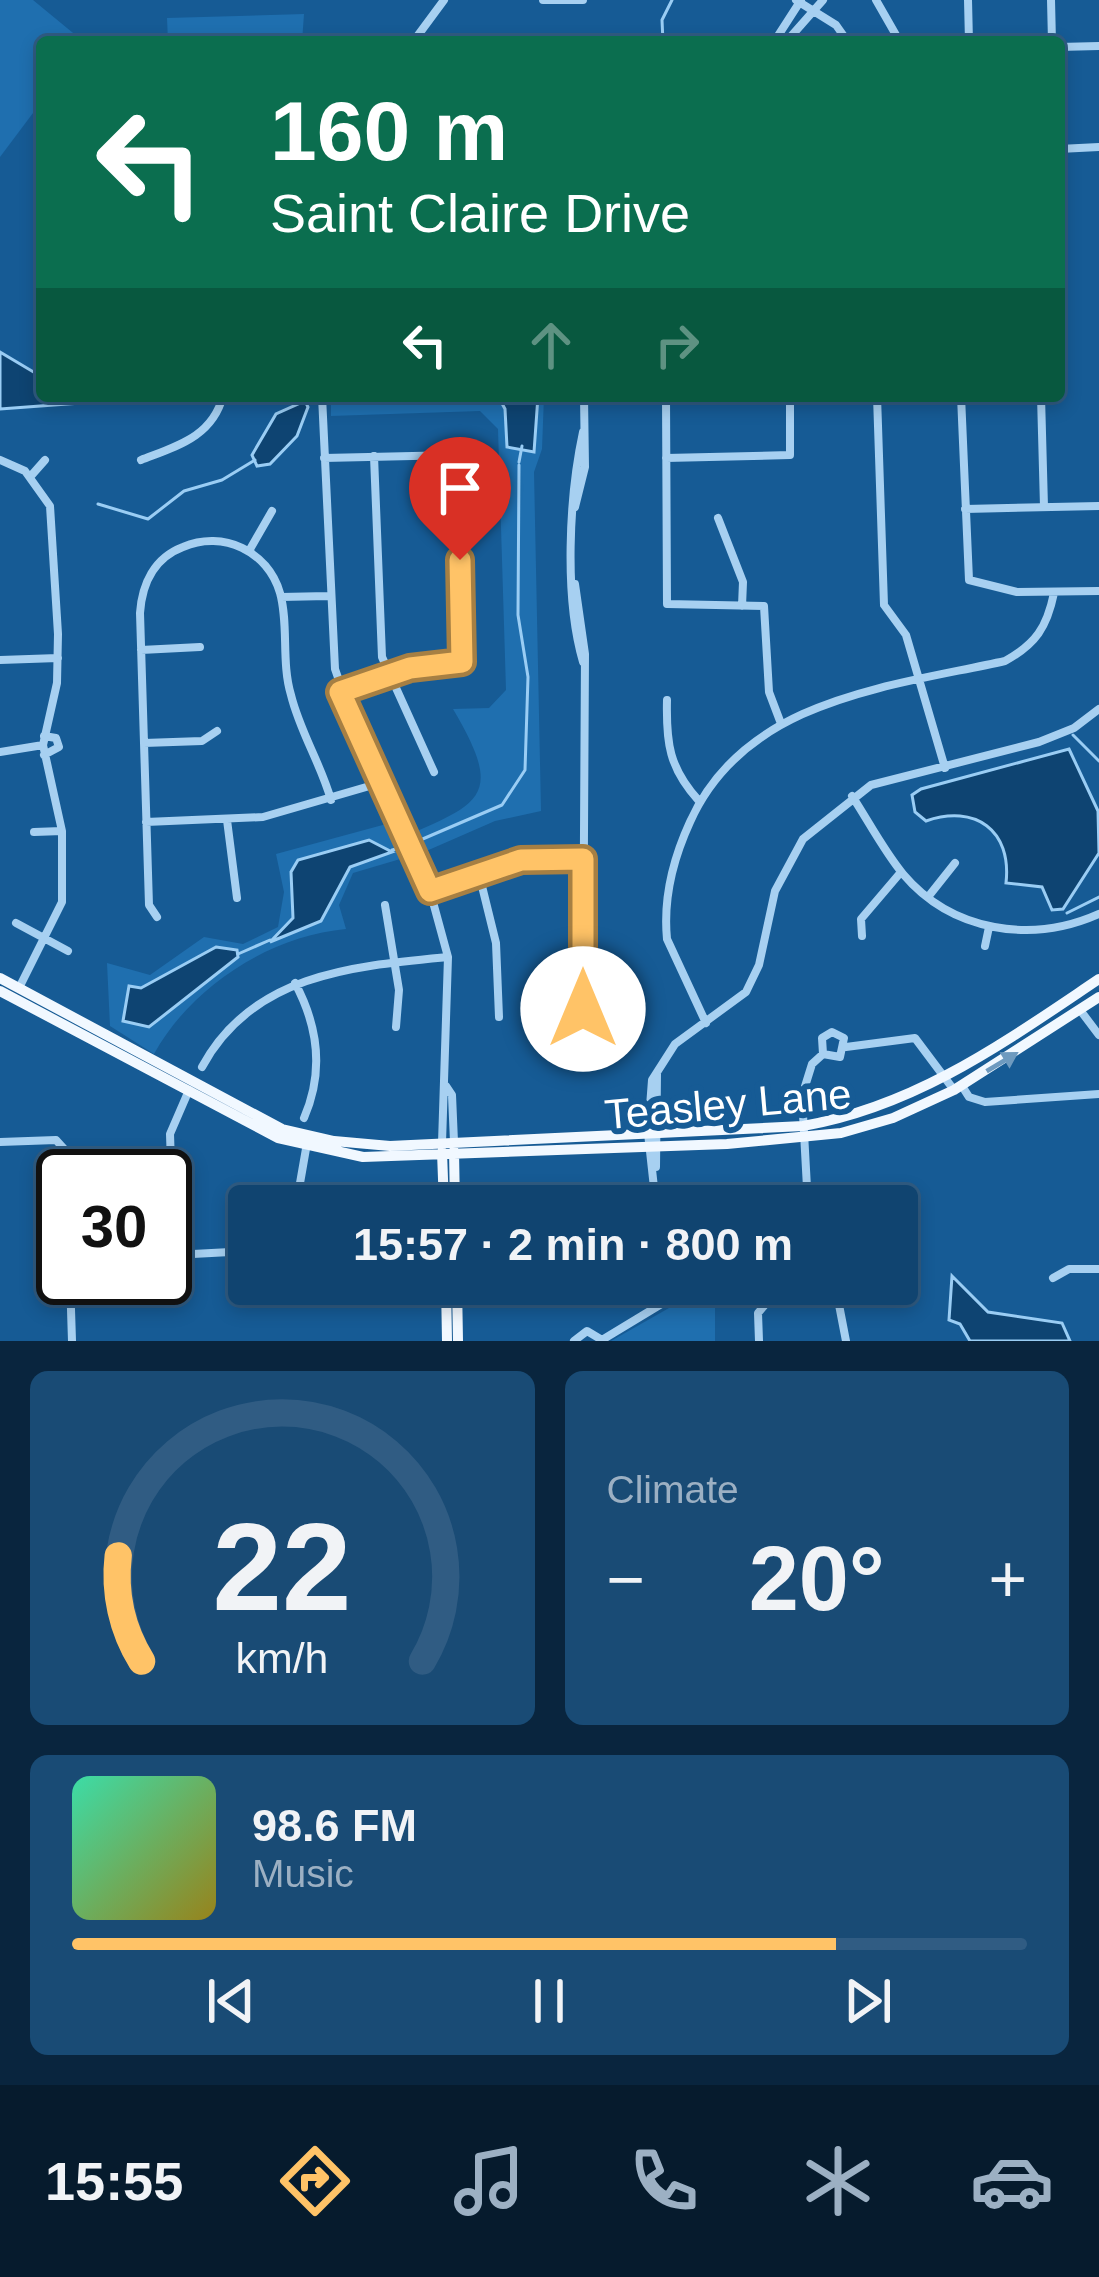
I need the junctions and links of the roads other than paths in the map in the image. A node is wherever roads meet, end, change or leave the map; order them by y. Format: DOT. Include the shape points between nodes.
graph roads {
  1 [pos="444,0"];
  2 [pos="584,0"];
  3 [pos="823,0"];
  4 [pos="876,0"];
  5 [pos="968,0"];
  6 [pos="1052,0"];
  7 [pos="550,1"];
  8 [pos="799,1"];
  9 [pos="815,10"];
  10 [pos="417,36"];
  11 [pos="778,36"];
  12 [pos="791,36"];
  13 [pos="842,36"];
  14 [pos="897,36"];
  15 [pos="969,36"];
  16 [pos="1055,36"];
  17 [pos="1065,44"];
  18 [pos="1099,46"];
  19 [pos="1099,148"];
  20 [pos="1065,149"];
  21 [pos="220,402"];
  22 [pos="322,402"];
  23 [pos="584,402"];
  24 [pos="666,402"];
  25 [pos="790,402"];
  26 [pos="877,402"];
  27 [pos="961,402"];
  28 [pos="1040,402"];
  29 [pos="374,456"];
  30 [pos="324,458"];
  31 [pos="666,458"];
  32 [pos="0,460"];
  33 [pos="45,460"];
  34 [pos="141,460"];
  35 [pos="30,477"];
  36 [pos="1099,506"];
  37 [pos="1044,507"];
  38 [pos="965,509"];
  39 [pos="272,511"];
  40 [pos="718,518"];
  41 [pos="249,551"];
  42 [pos="1099,591"];
  43 [pos="1054,593"];
  44 [pos="328,596"];
  45 [pos="281,597"];
  46 [pos="742,606"];
  47 [pos="200,647"];
  48 [pos="141,650"];
  49 [pos="58,658"];
  50 [pos="0,660"];
  51 [pos="387,676"];
  52 [pos="917,682"];
  53 [pos="340,692"];
  54 [pos="667,700"];
  55 [pos="1099,709"];
  56 [pos="780,721"];
  57 [pos="217,731"];
  58 [pos="143,743"];
  59 [pos="43,745"];
  60 [pos="0,752"];
  61 [pos="945,768"];
  62 [pos="434,772"];
  63 [pos="380,783"];
  64 [pos="852,796"];
  65 [pos="331,800"];
  66 [pos="699,801"];
  67 [pos="227,820"];
  68 [pos="146,822"];
  69 [pos="62,831"];
  70 [pos="34,832"];
  71 [pos="583,859"];
  72 [pos="955,862"];
  73 [pos="901,872"];
  74 [pos="479,874"];
  75 [pos="430,891"];
  76 [pos="928,897"];
  77 [pos="237,898"];
  78 [pos="385,905"];
  79 [pos="1099,914"];
  80 [pos="157,917"];
  81 [pos="16,923"];
  82 [pos="989,927"];
  83 [pos="862,936"];
  84 [pos="45,939"];
  85 [pos="985,946"];
  86 [pos="68,950"];
  87 [pos="448,957"];
  88 [pos="396,963"];
  89 [pos="0,978"];
  90 [pos="1099,979"];
  91 [pos="295,983"];
  92 [pos="19,988"];
  93 [pos="0,992"];
  94 [pos="1099,997"];
  95 [pos="583,1009"];
  96 [pos="1080,1010"];
  97 [pos="499,1017"];
  98 [pos="706,1023"];
  99 [pos="396,1027"];
  100 [pos="1099,1035"];
  101 [pos="846,1047"];
  102 [pos="823,1054"];
  103 [pos="202,1066"];
  104 [pos="954,1085"];
  105 [pos="190,1088"];
  106 [pos="1099,1094"];
  107 [pos="304,1118"];
  108 [pos="803,1133"];
  109 [pos="652,1140"];
  110 [pos="0,1142"];
  111 [pos="307,1142"];
  112 [pos="448,1148"];
  113 [pos="64,1149"];
  114 [pos="300,1185"];
  115 [pos="445,1185"];
  116 [pos="452,1185"];
  117 [pos="655,1185"];
  118 [pos="807,1185"];
  119 [pos="228,1252"];
  120 [pos="1099,1269"];
  121 [pos="1053,1278"];
  122 [pos="71,1305"];
  123 [pos="446,1305"];
  124 [pos="457,1305"];
  125 [pos="661,1305"];
  126 [pos="765,1305"];
  127 [pos="840,1305"];
  128 [pos="72,1341"];
  129 [pos="447,1341"];
  130 [pos="458,1341"];
  131 [pos="574,1341"];
  132 [pos="602,1341"];
  133 [pos="759,1341"];
  134 [pos="846,1341"];
  1 -- 10 [label="street"];
  2 -- 7 [label="street"];
  3 -- 9 [label="street"];
  4 -- 14 [label="street"];
  5 -- 15 [label="street"];
  6 -- 16 [label="street"];
  8 -- 9 [label="street"];
  8 -- 11 [label="street"];
  9 -- 12 [label="street"];
  9 -- 13 [label="street"];
  17 -- 18 [label="street"];
  19 -- 20 [label="street"];
  21 -- 34 [label="street" via="196,437"];
  22 -- 30 [label="street"];
  23 -- 71 [label="street" via="574,477 573,621 583,663"];
  24 -- 31 [label="street"];
  25 -- 31 [label="street" via="790,454"];
  26 -- 52 [label="street" via="884,605 906,635"];
  27 -- 38 [label="street"];
  28 -- 37 [label="street"];
  29 -- 30 [label="street"];
  29 -- 51 [label="street"];
  29 -- 51 [label="street" via="457,455 462,662"];
  30 -- 44 [label="street"];
  31 -- 46 [label="street" via="667,604"];
  32 -- 35 [label="street"];
  33 -- 35 [label="street"];
  35 -- 49 [label="street" via="52,516"];
  36 -- 37 [label="street"];
  37 -- 38 [label="street"];
  38 -- 43 [label="street" via="969,580"];
  39 -- 41 [label="street"];
  40 -- 46 [label="street" via="743,582"];
  41 -- 45 [label="street"];
  41 -- 48 [label="street" via="202,541 162,559 141,596"];
  42 -- 43 [label="street"];
  43 -- 52 [label="street" via="1042,632 1027,649"];
  44 -- 45 [label="street"];
  44 -- 53 [label="street"];
  45 -- 65 [label="street" via="291,697"];
  46 -- 56 [label="street" via="764,606 769,614 769,692"];
  47 -- 48 [label="street"];
  48 -- 58 [label="street"];
  49 -- 50 [label="street"];
  49 -- 59 [label="street"];
  51 -- 53 [label="street"];
  51 -- 62 [label="street"];
  52 -- 56 [label="street"];
  52 -- 61 [label="street"];
  53 -- 63 [label="street"];
  54 -- 66 [label="street" via="668,753"];
  55 -- 61 [label="street" via="1060,735"];
  56 -- 66 [label="street" via="740,752"];
  57 -- 58 [label="street" via="202,741"];
  58 -- 68 [label="street"];
  59 -- 60 [label="street"];
  59 -- 69 [label="street"];
  61 -- 64 [label="street"];
  63 -- 65 [label="street"];
  63 -- 75 [label="street"];
  64 -- 73 [label="street"];
  64 -- 98 [label="street" via="803,839 775,891 754,979 740,1000"];
  65 -- 67 [label="street"];
  66 -- 98 [label="street" via="678,849 665,924"];
  67 -- 68 [label="street"];
  67 -- 77 [label="street"];
  68 -- 80 [label="street" via="149,905"];
  69 -- 70 [label="street"];
  69 -- 84 [label="street" via="62,902"];
  71 -- 74 [label="street" via="521,860"];
  71 -- 95 [label="street"];
  72 -- 76 [label="street"];
  73 -- 76 [label="street"];
  73 -- 83 [label="street" via="861,919"];
  74 -- 75 [label="street"];
  74 -- 97 [label="street" via="496,944"];
  75 -- 87 [label="street"];
  76 -- 82 [label="street"];
  78 -- 88 [label="street"];
  79 -- 82 [label="street" via="1050,930"];
  81 -- 84 [label="street"];
  82 -- 85 [label="street"];
  84 -- 86 [label="street"];
  84 -- 92 [label="street"];
  87 -- 88 [label="street"];
  87 -- 112 [label="street" via="440,1096"];
  88 -- 91 [label="street"];
  88 -- 99 [label="street"];
  89 -- 92 [label="main road"];
  90 -- 104 [label="main road, Teasley Lane"];
  91 -- 103 [label="street" via="239,1017"];
  91 -- 107 [label="street" via="316,1031"];
  92 -- 105 [label="main road"];
  93 -- 105 [label="main road"];
  94 -- 96 [label="main road, Teasley Lane"];
  96 -- 100 [label="street"];
  104 -- 96 [label="main road, Teasley Lane, one-way"];
  98 -- 109 [label="street" via="675,1044 657,1073"];
  101 -- 102 [label="street" via="836,1058"];
  101 -- 102 [label="street" via="832,1033 822,1038"];
  101 -- 104 [label="street" via="915,1038"];
  102 -- 108 [label="street" via="804,1082"];
  104 -- 106 [label="street" via="985,1102"];
  104 -- 108 [label="main road, Teasley Lane"];
  105 -- 111 [label="main road, Teasley Lane"];
  105 -- 119 [label="street" via="170,1135 173,1255"];
  108 -- 109 [label="main road, Teasley Lane"];
  108 -- 118 [label="street"];
  109 -- 112 [label="main road, Teasley Lane"];
  109 -- 117 [label="street"];
  110 -- 113 [label="street" via="56,1141"];
  111 -- 112 [label="main road, Teasley Lane"];
  111 -- 114 [label="street"];
  112 -- 115 [label="main road"];
  112 -- 116 [label="main road"];
  120 -- 121 [label="street"];
  122 -- 128 [label="street"];
  123 -- 129 [label="main road"];
  124 -- 130 [label="main road"];
  125 -- 132 [label="street"];
  126 -- 133 [label="street"];
  127 -- 134 [label="street"];
  131 -- 132 [label="street" via="587,1331"];
}
